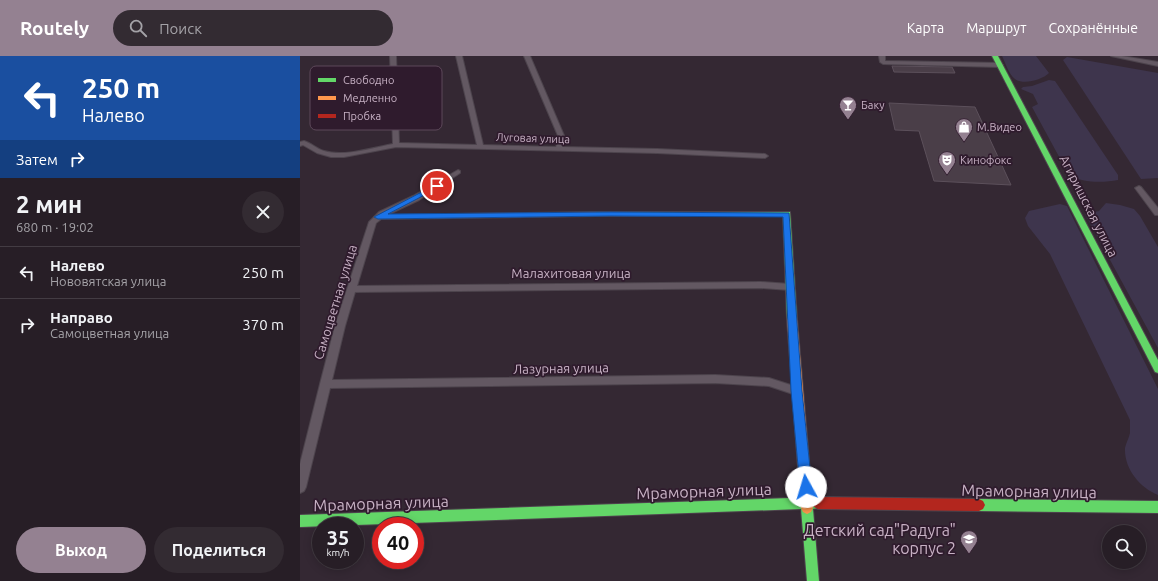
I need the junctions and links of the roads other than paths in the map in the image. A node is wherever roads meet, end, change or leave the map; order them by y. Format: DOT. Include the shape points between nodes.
graph roads {
  1 [pos="393,56"];
  2 [pos="459,56"];
  3 [pos="527,56"];
  4 [pos="938,56"];
  5 [pos="995,56"];
  6 [pos="1114,56"];
  7 [pos="882,59"];
  8 [pos="940,63"];
  9 [pos="1158,64"];
  10 [pos="1000,65"];
  11 [pos="393,66"];
  12 [pos="395,130"];
  13 [pos="302,144"];
  14 [pos="396,145"];
  15 [pos="480,146"];
  16 [pos="558,148"];
  17 [pos="765,156"];
  18 [pos="458,172"];
  19 [pos="1139,188"];
  20 [pos="1158,213"];
  21 [pos="378,217"];
  22 [pos="790,287"];
  23 [pos="352,290"];
  24 [pos="1158,369"];
  25 [pos="325,384"];
  26 [pos="796,391"];
  27 [pos="300,487"];
  28 [pos="808,502"];
  29 [pos="1158,507"];
  30 [pos="300,521"];
  31 [pos="813,581"];
  1 -- 11 [label="street"];
  2 -- 15 [label="street"];
  3 -- 16 [label="street" via="562,138"];
  4 -- 8 [label="street"];
  5 -- 10 [label="street, Агиришская улица"];
  6 -- 9 [label="street"];
  7 -- 8 [label="street"];
  8 -- 10 [label="street"];
  10 -- 24 [label="street, Агиришская улица"];
  12 -- 14 [label="street"];
  13 -- 14 [label="street, Луговая улица" via="331,155"];
  14 -- 15 [label="street, Луговая улица"];
  15 -- 16 [label="street, Луговая улица"];
  16 -- 17 [label="street, Луговая улица"];
  18 -- 21 [label="street"];
  19 -- 20 [label="street"];
  21 -- 22 [label="street" via="786,214"];
  21 -- 23 [label="street, Самоцветная улица" via="369,232"];
  22 -- 23 [label="street, Малахитовая улица" via="761,285"];
  22 -- 26 [label="street"];
  23 -- 25 [label="street, Самоцветная улица"];
  25 -- 26 [label="street, Лазурная улица" via="722,379 769,382"];
  25 -- 27 [label="street, Самоцветная улица"];
  26 -- 28 [label="street"];
  28 -- 29 [label="street, Мраморная улица"];
  28 -- 30 [label="street, Мраморная улица"];
  28 -- 31 [label="street"];
}
